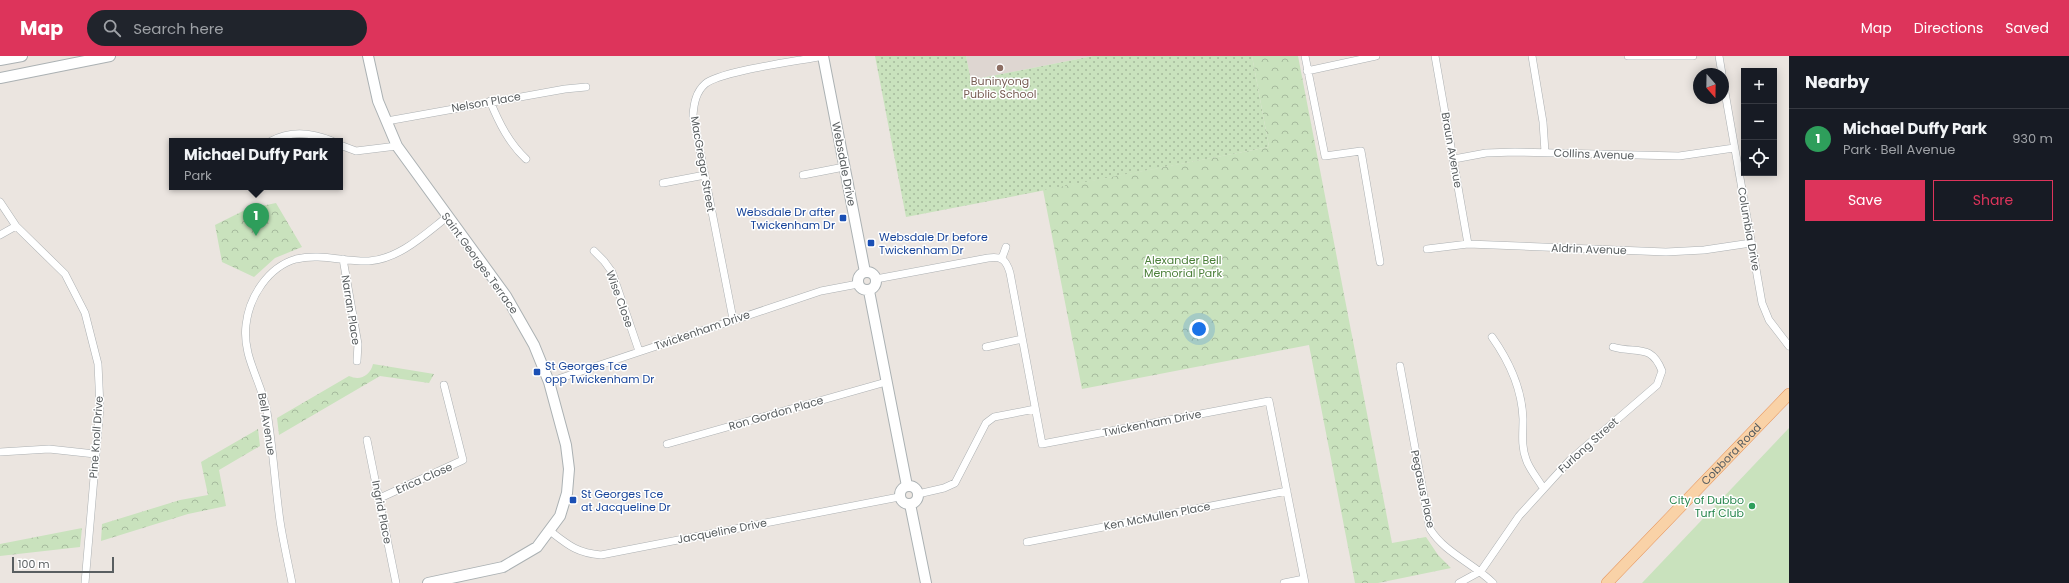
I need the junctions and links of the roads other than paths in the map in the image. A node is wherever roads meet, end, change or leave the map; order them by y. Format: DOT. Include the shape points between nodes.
graph roads {
  1 [pos="22,56"];
  2 [pos="110,56"];
  3 [pos="368,56"];
  4 [pos="823,56"];
  5 [pos="1305,56"];
  6 [pos="1376,56"];
  7 [pos="1435,56"];
  8 [pos="1532,56"];
  9 [pos="1628,56"];
  10 [pos="1694,56"];
  11 [pos="1719,56"];
  12 [pos="0,60"];
  13 [pos="1721,68"];
  14 [pos="1307,71"];
  15 [pos="0,78"];
  16 [pos="586,87"];
  17 [pos="490,102"];
  18 [pos="1727,104"];
  19 [pos="387,120"];
  20 [pos="280,138"];
  21 [pos="322,138"];
  22 [pos="343,146"];
  23 [pos="397,146"];
  24 [pos="1734,148"];
  25 [pos="1545,152"];
  26 [pos="526,159"];
  27 [pos="1454,159"];
  28 [pos="844,167"];
  29 [pos="705,175"];
  30 [pos="803,175"];
  31 [pos="663,183"];
  32 [pos="0,202"];
  33 [pos="447,217"];
  34 [pos="16,226"];
  35 [pos="0,235"];
  36 [pos="1751,242"];
  37 [pos="1468,244"];
  38 [pos="1006,247"];
  39 [pos="1426,249"];
  40 [pos="594,251"];
  41 [pos="1002,258"];
  42 [pos="343,259"];
  43 [pos="1380,262"];
  44 [pos="865,272"];
  45 [pos="876,279"];
  46 [pos="858,284"];
  47 [pos="869,290"];
  48 [pos="733,319"];
  49 [pos="1492,338"];
  50 [pos="1022,339"];
  51 [pos="1789,346"];
  52 [pos="986,347"];
  53 [pos="1614,347"];
  54 [pos="639,351"];
  55 [pos="357,361"];
  56 [pos="1400,366"];
  57 [pos="549,382"];
  58 [pos="886,382"];
  59 [pos="444,385"];
  60 [pos="1789,394"];
  61 [pos="1035,409"];
  62 [pos="367,440"];
  63 [pos="667,444"];
  64 [pos="0,452"];
  65 [pos="95,454"];
  66 [pos="907,486"];
  67 [pos="1543,488"];
  68 [pos="1287,491"];
  69 [pos="918,494"];
  70 [pos="900,497"];
  71 [pos="380,498"];
  72 [pos="910,504"];
  73 [pos="550,532"];
  74 [pos="1027,542"];
  75 [pos="1481,571"];
  76 [pos="1304,581"];
  77 [pos="434,582"];
  78 [pos="84,583"];
  79 [pos="292,583"];
  80 [pos="396,583"];
  81 [pos="926,583"];
  82 [pos="1284,583"];
  83 [pos="1459,583"];
  84 [pos="1493,583"];
  85 [pos="1607,583"];
  1 -- 12 [label="street"];
  2 -- 15 [label="street"];
  3 -- 19 [label="street, Saint Georges Terrace" via="373,83"];
  4 -- 28 [label="street, Websdale Drive"];
  4 -- 29 [label="street, MacGregor Street" via="726,74 706,83 696,97 693,115"];
  5 -- 14 [label="street"];
  6 -- 14 [label="street"];
  7 -- 27 [label="street, Braun Avenue"];
  8 -- 25 [label="street" via="1543,122"];
  9 -- 10 [label="street"];
  11 -- 13 [label="street"];
  14 -- 43 [label="street" via="1326,156 1361,151"];
  16 -- 17 [label="street, Nelson Place"];
  17 -- 19 [label="street, Nelson Place"];
  17 -- 26 [label="street" via="517,151"];
  18 -- 24 [label="street, Columbia Drive"];
  19 -- 23 [label="street, Saint Georges Terrace"];
  20 -- 21 [label="street" via="306,133"];
  22 -- 23 [label="street" via="356,150"];
  23 -- 33 [label="street, Saint Georges Terrace"];
  24 -- 25 [label="street, Collins Avenue" via="1679,156"];
  24 -- 36 [label="street, Columbia Drive"];
  25 -- 27 [label="street, Collins Avenue" via="1486,153"];
  27 -- 37 [label="street, Braun Avenue"];
  28 -- 30 [label="street"];
  28 -- 44 [label="street, Websdale Drive"];
  29 -- 31 [label="street"];
  29 -- 48 [label="street, MacGregor Street"];
  32 -- 34 [label="street, Pine Knoll Drive"];
  33 -- 42 [label="street, Bell Avenue" via="407,247 390,256 368,261"];
  33 -- 57 [label="street, Saint Georges Terrace" via="517,312"];
  34 -- 35 [label="street"];
  34 -- 65 [label="street, Pine Knoll Drive" via="65,274 85,313 98,364 100,407"];
  36 -- 37 [label="street, Aldrin Avenue" via="1704,250 1666,252"];
  36 -- 51 [label="street, Columbia Drive" via="1762,303 1769,320"];
  37 -- 39 [label="street, Aldrin Avenue"];
  38 -- 41 [label="street"];
  40 -- 54 [label="street, Wise Close" via="612,272"];
  41 -- 45 [label="street" via="988,258"];
  41 -- 50 [label="street, Twickenham Drive" via="1008,266"];
  42 -- 55 [label="street, Narran Place" via="358,344"];
  42 -- 79 [label="street, Bell Avenue" via="319,256 296,259 280,266 267,277 255,295 246,326 247,349 252,369 262,388 267,412 280,521"];
  44 -- 45 [label="street" via="871,273"];
  44 -- 46 [label="street" via="858,277"];
  45 -- 47 [label="street" via="874,287"];
  46 -- 47 [label="street" via="862,290"];
  46 -- 48 [label="street, Twickenham Drive" via="821,290"];
  47 -- 58 [label="street"];
  48 -- 54 [label="street, Twickenham Drive"];
  49 -- 67 [label="street" via="1511,370 1519,394 1523,418 1522,443 1526,460"];
  50 -- 52 [label="street"];
  50 -- 61 [label="street, Twickenham Drive"];
  53 -- 67 [label="street, Furlong Street" via="1649,352 1657,359 1662,371 1657,384 1570,460"];
  54 -- 57 [label="street, Twickenham Drive"];
  56 -- 75 [label="street, Pegasus Place" via="1430,529 1438,540"];
  57 -- 73 [label="street, Saint Georges Terrace" via="566,445 569,469 568,493 560,516"];
  58 -- 63 [label="street, Ron Gordon Place"];
  58 -- 66 [label="street"];
  59 -- 71 [label="street, Erica Close" via="463,460"];
  60 -- 85 [label="main road, Cobbora Road"];
  61 -- 68 [label="street, Twickenham Drive" via="1042,444 1269,401"];
  61 -- 69 [label="street" via="994,417 986,424 955,483"];
  62 -- 71 [label="street, Ingrid Place"];
  64 -- 65 [label="street" via="49,449"];
  65 -- 78 [label="street, Pine Knoll Drive"];
  66 -- 69 [label="street" via="915,489"];
  66 -- 70 [label="street" via="902,489"];
  67 -- 75 [label="street, Furlong Street" via="1514,522"];
  68 -- 74 [label="street, Ken McMullen Place"];
  68 -- 76 [label="street, Twickenham Drive"];
  69 -- 72 [label="street" via="917,500"];
  70 -- 72 [label="street" via="902,502"];
  70 -- 73 [label="street, Jacqueline Drive" via="601,555 576,550"];
  71 -- 80 [label="street, Ingrid Place"];
  72 -- 81 [label="street"];
  73 -- 77 [label="street, Saint Georges Terrace" via="538,547 503,567"];
  75 -- 83 [label="street"];
  75 -- 84 [label="street, Pegasus Place"];
  76 -- 82 [label="street"];
}
